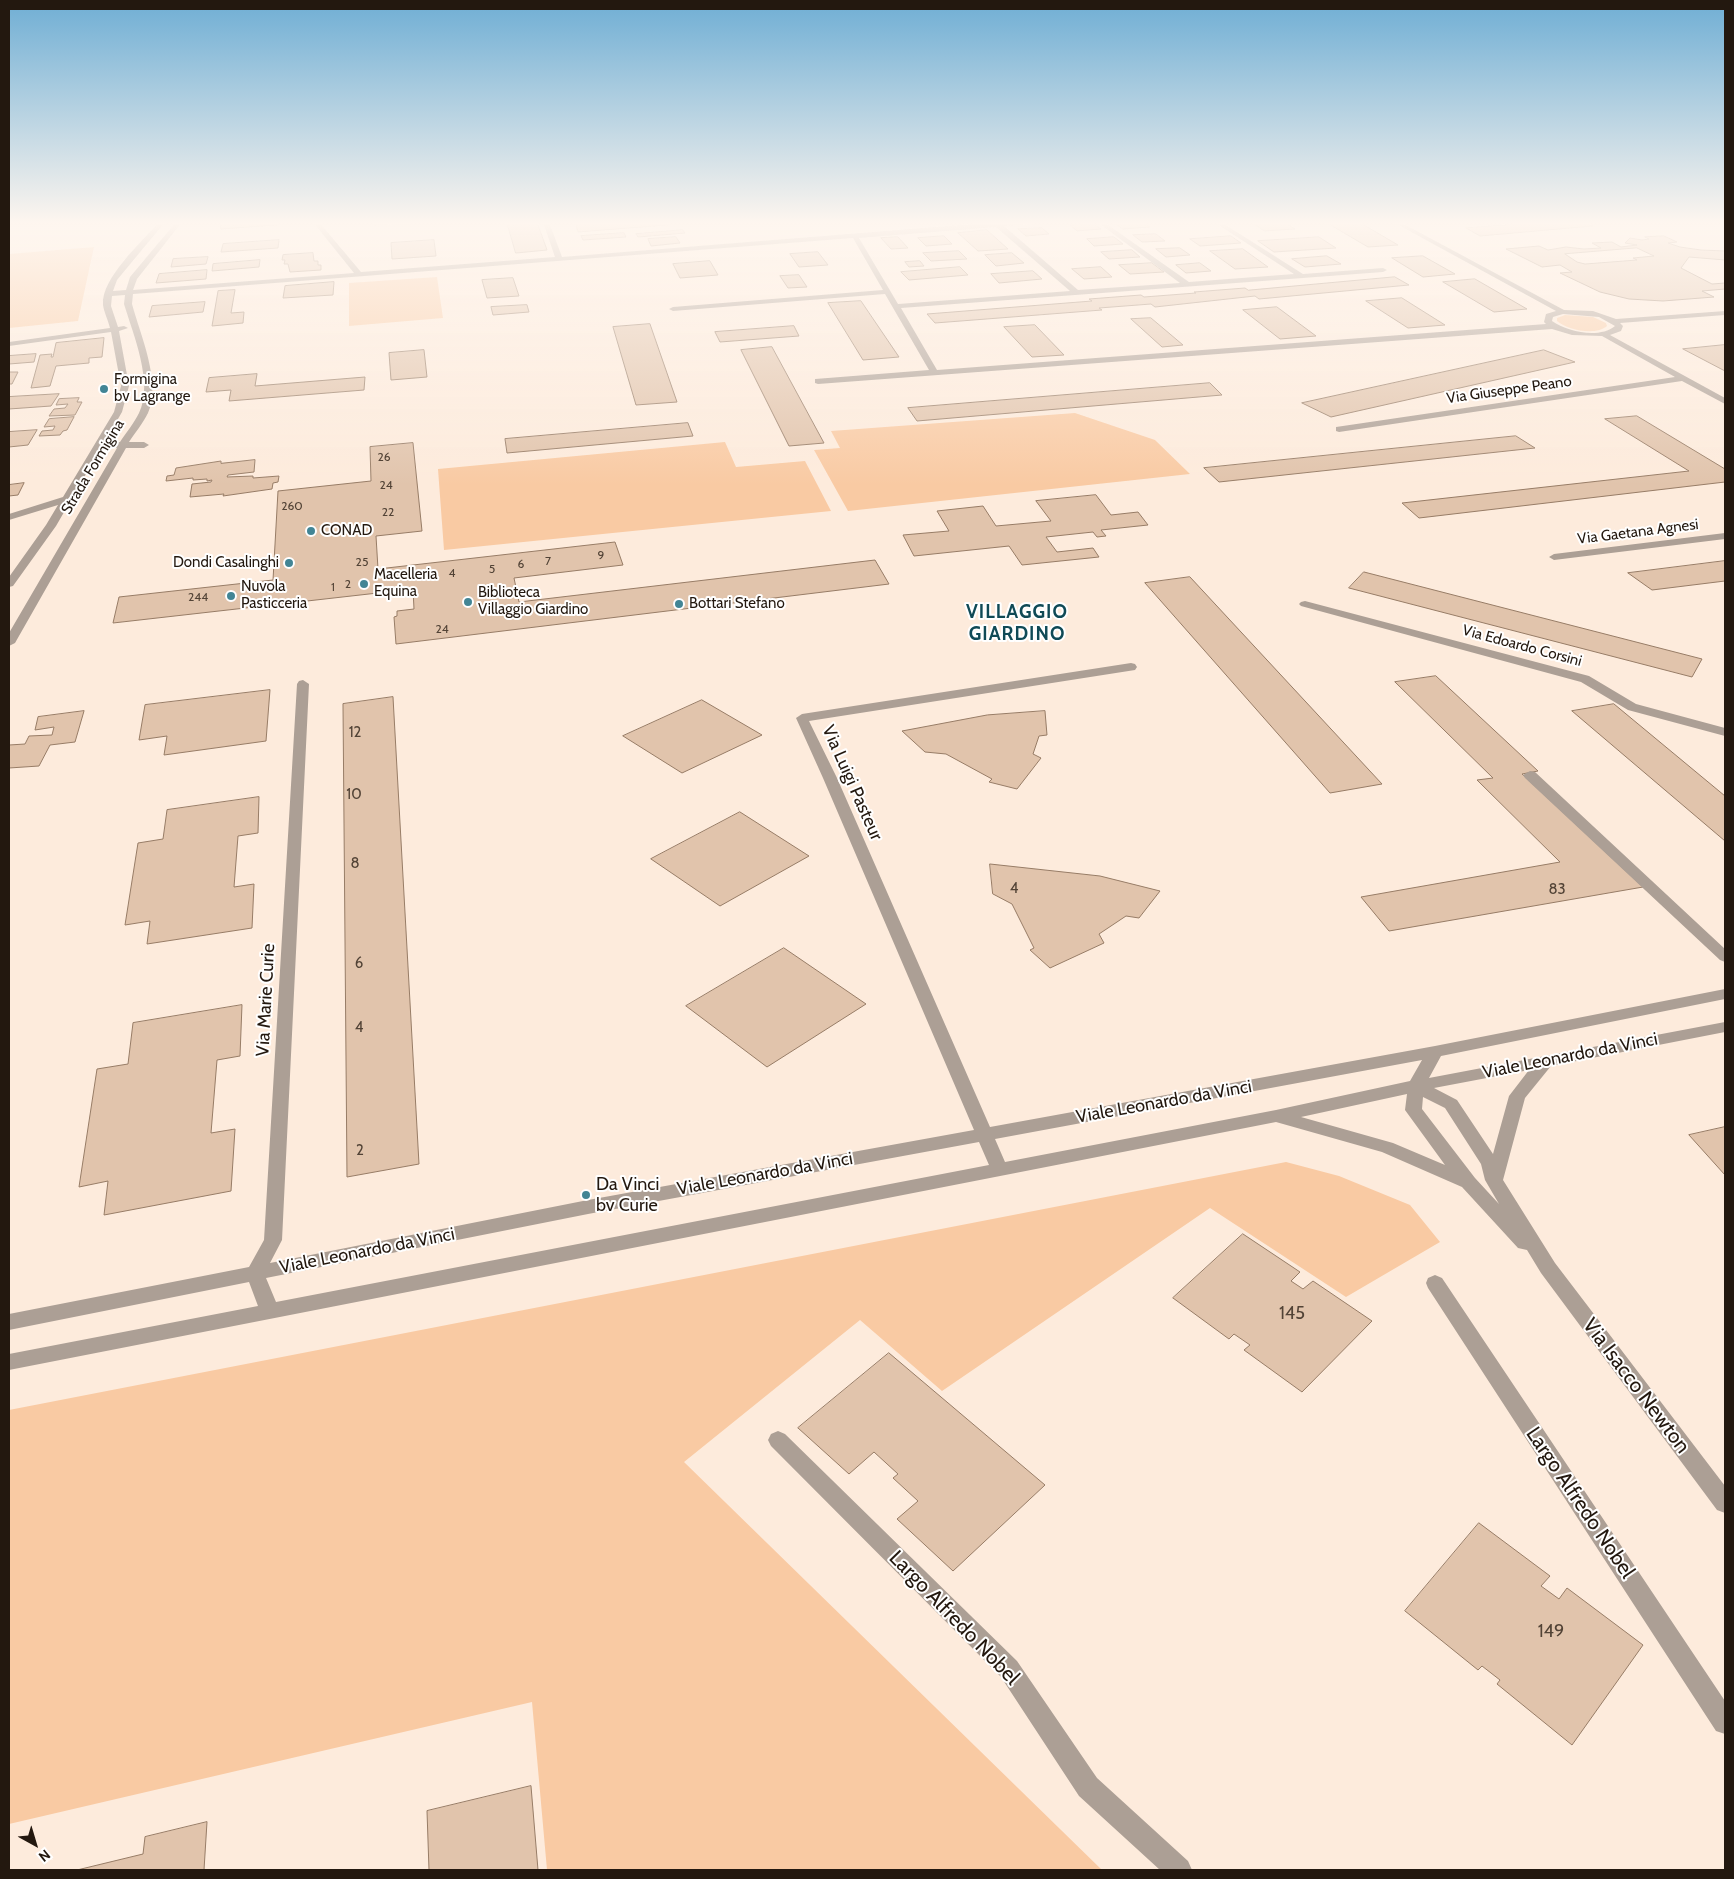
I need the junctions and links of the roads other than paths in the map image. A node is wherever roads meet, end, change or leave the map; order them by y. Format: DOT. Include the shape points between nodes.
graph roads {
  1 [pos="108,310"];
  2 [pos="130,310"];
  3 [pos="898,310"];
  4 [pos="1559,310"];
  5 [pos="1563,312"];
  6 [pos="1725,313"];
  7 [pos="1713,314"];
  8 [pos="1725,320"];
  9 [pos="1616,321"];
  10 [pos="1554,326"];
  11 [pos="135,327"];
  12 [pos="114,330"];
  13 [pos="1603,334"];
  14 [pos="9,344"];
  15 [pos="936,373"];
  16 [pos="1683,378"];
  17 [pos="818,381"];
  18 [pos="1725,401"];
  19 [pos="1339,429"];
  20 [pos="100,445"];
  21 [pos="123,445"];
  22 [pos="144,446"];
  23 [pos="67,499"];
  24 [pos="9,517"];
  25 [pos="1725,536"];
  26 [pos="1554,557"];
  27 [pos="9,584"];
  28 [pos="1305,604"];
  29 [pos="9,643"];
  30 [pos="1131,667"];
  31 [pos="302,684"];
  32 [pos="1725,732"];
  33 [pos="1530,775"];
  34 [pos="1725,957"];
  35 [pos="1725,994"];
  36 [pos="1725,1027"];
  37 [pos="1435,1052"];
  38 [pos="1547,1060"];
  39 [pos="1416,1086"];
  40 [pos="1276,1116"];
  41 [pos="984,1134"];
  42 [pos="999,1169"];
  43 [pos="1494,1180"];
  44 [pos="1469,1183"];
  45 [pos="1548,1268"];
  46 [pos="255,1273"];
  47 [pos="1435,1283"];
  48 [pos="268,1310"];
  49 [pos="9,1322"];
  50 [pos="9,1362"];
  51 [pos="778,1440"];
  52 [pos="1725,1504"];
  53 [pos="1725,1722"];
  54 [pos="1179,1870"];
  1 -- 12 [label="street, Strada Formigina"];
  2 -- 11 [label="street, Strada Formigina"];
  3 -- 15 [label="street"];
  4 -- 5 [label="street"];
  5 -- 9 [label="street" via="1592,314"];
  5 -- 10 [label="street" via="1548,318"];
  6 -- 7 [label="street"];
  7 -- 8 [label="street"];
  7 -- 9 [label="street"];
  9 -- 13 [label="street" via="1620,326 1618,329"];
  10 -- 13 [label="street" via="1574,332"];
  10 -- 15 [label="street"];
  11 -- 12 [label="street"];
  11 -- 21 [label="street, Strada Formigina" via="149,392 144,412"];
  12 -- 14 [label="street"];
  12 -- 20 [label="street, Strada Formigina" via="125,386 118,412"];
  13 -- 16 [label="street"];
  15 -- 17 [label="street"];
  16 -- 18 [label="street"];
  16 -- 19 [label="street, Via Giuseppe Peano"];
  20 -- 21 [label="street"];
  20 -- 23 [label="street, Strada Formigina"];
  21 -- 22 [label="street"];
  21 -- 29 [label="street, Strada Formigina"];
  23 -- 24 [label="street"];
  23 -- 27 [label="street, Strada Formigina"];
  25 -- 26 [label="street, Via Gaetana Agnesi"];
  28 -- 32 [label="street, Via Edoardo Corsini" via="1585,679 1632,707"];
  30 -- 41 [label="street, Via Luigi Pasteur" via="802,718"];
  31 -- 46 [label="street, Via Marie Curie" via="273,1240"];
  33 -- 34 [label="street"];
  35 -- 37 [label="street, Viale Leonardo da Vinci"];
  36 -- 38 [label="street, Viale Leonardo da Vinci"];
  37 -- 39 [label="street"];
  37 -- 41 [label="street, Viale Leonardo da Vinci"];
  38 -- 39 [label="street, Viale Leonardo da Vinci"];
  38 -- 43 [label="street" via="1517,1096"];
  39 -- 40 [label="street, Viale Leonardo da Vinci"];
  39 -- 43 [label="street, Via Isacco Newton" via="1451,1104 1490,1164"];
  39 -- 44 [label="street, Via Isacco Newton" via="1413,1110"];
  40 -- 42 [label="street, Viale Leonardo da Vinci"];
  40 -- 44 [label="street, Via Isacco Newton" via="1387,1146"];
  41 -- 42 [label="street, Via Luigi Pasteur"];
  41 -- 46 [label="street, Viale Leonardo da Vinci"];
  42 -- 48 [label="street, Viale Leonardo da Vinci"];
  43 -- 45 [label="street, Via Isacco Newton"];
  44 -- 45 [label="street, Via Isacco Newton"];
  45 -- 52 [label="street, Via Isacco Newton"];
  46 -- 48 [label="street"];
  46 -- 49 [label="street, Viale Leonardo da Vinci"];
  47 -- 53 [label="street, Largo Alfredo Nobel"];
  48 -- 50 [label="street, Viale Leonardo da Vinci"];
  51 -- 54 [label="street, Largo Alfredo Nobel" via="1009,1669 1088,1787"];
}
